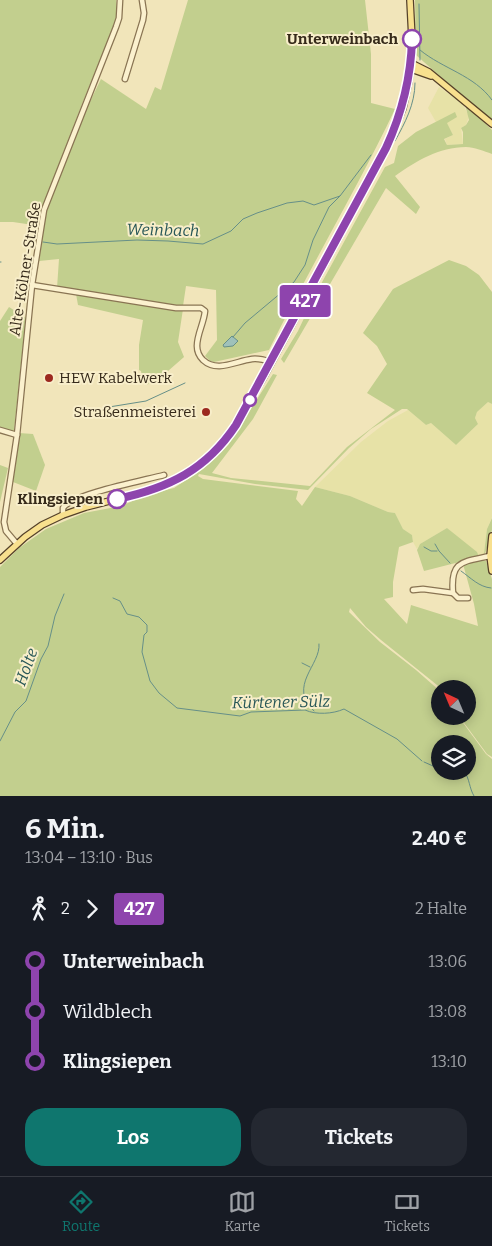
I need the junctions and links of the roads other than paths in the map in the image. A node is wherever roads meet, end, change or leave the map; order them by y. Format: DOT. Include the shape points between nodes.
graph roads {
  1 [pos="120,0"];
  2 [pos="142,0"];
  3 [pos="410,0"];
  4 [pos="411,66"];
  5 [pos="424,74"];
  6 [pos="125,78"];
  7 [pos="435,78"];
  8 [pos="409,81"];
  9 [pos="492,124"];
  10 [pos="32,285"];
  11 [pos="271,362"];
  12 [pos="0,430"];
  13 [pos="17,435"];
  14 [pos="164,475"];
  15 [pos="63,515"];
  16 [pos="492,536"];
  17 [pos="16,544"];
  18 [pos="490,556"];
  19 [pos="0,560"];
  20 [pos="492,571"];
  21 [pos="414,590"];
  22 [pos="453,593"];
  23 [pos="468,598"];
  1 -- 10 [label="street, Alte-Kölner-Straße" via="116,27 44,210"];
  2 -- 6 [label="street" via="143,20"];
  3 -- 4 [label="main road"];
  4 -- 5 [label="main road"];
  4 -- 7 [label="main road" via="424,68"];
  4 -- 8 [label="main road"];
  5 -- 7 [label="main road"];
  5 -- 8 [label="main road"];
  7 -- 9 [label="main road"];
  8 -- 11 [label="main road" via="400,115 384,154"];
  10 -- 11 [label="street" via="176,308 201,308 205,317 197,345 205,362 221,366 252,358"];
  10 -- 13 [label="street, Alte-Kölner-Straße"];
  11 -- 15 [label="main road" via="230,434 200,466 163,486"];
  12 -- 13 [label="street"];
  13 -- 17 [label="street" via="4,522 6,531"];
  14 -- 15 [label="street" via="98,491 68,503 63,508"];
  15 -- 17 [label="main road" via="42,525"];
  16 -- 18 [label="main road"];
  17 -- 19 [label="main road"];
  18 -- 20 [label="main road"];
  18 -- 22 [label="street" via="458,565 453,573"];
  21 -- 22 [label="street"];
  22 -- 23 [label="street" via="458,598"];
}
